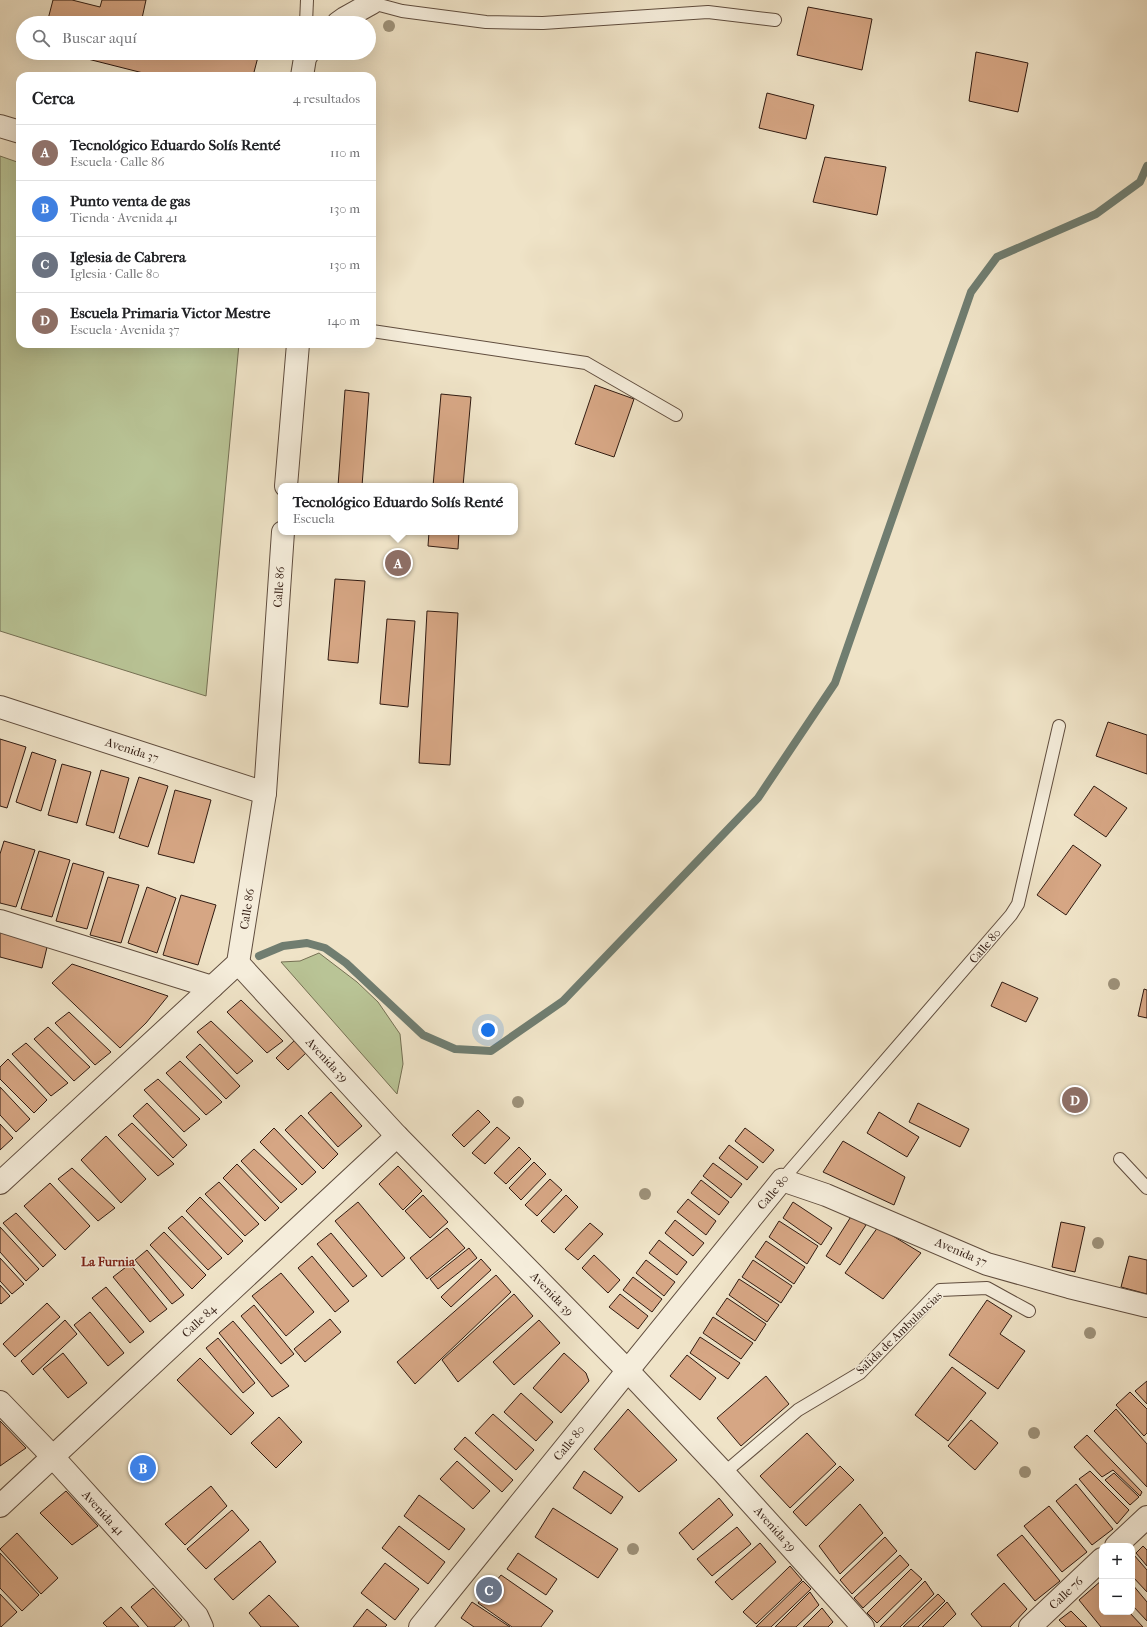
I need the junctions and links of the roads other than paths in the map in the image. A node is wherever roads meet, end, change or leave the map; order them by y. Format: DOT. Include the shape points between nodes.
graph roads {
  1 [pos="307,0"];
  2 [pos="374,1"];
  3 [pos="306,16"];
  4 [pos="348,16"];
  5 [pos="775,20"];
  6 [pos="0,126"];
  7 [pos="16,131"];
  8 [pos="376,332"];
  9 [pos="298,348"];
  10 [pos="676,415"];
  11 [pos="286,483"];
  12 [pos="283,535"];
  13 [pos="0,707"];
  14 [pos="1058,726"];
  15 [pos="265,793"];
  16 [pos="0,921"];
  17 [pos="238,963"];
  18 [pos="212,987"];
  19 [pos="397,1136"];
  20 [pos="1120,1159"];
  21 [pos="782,1180"];
  22 [pos="0,1182"];
  23 [pos="1147,1188"];
  24 [pos="1147,1306"];
  25 [pos="1029,1311"];
  26 [pos="628,1371"];
  27 [pos="0,1402"];
  28 [pos="53,1457"];
  29 [pos="724,1473"];
  30 [pos="0,1506"];
  31 [pos="1147,1517"];
  32 [pos="1119,1543"];
  33 [pos="1099,1562"];
  34 [pos="202,1627"];
  35 [pos="420,1627"];
  36 [pos="863,1627"];
  37 [pos="1030,1627"];
  1 -- 3 [label="lane"];
  2 -- 4 [label="street"];
  2 -- 5 [label="lane" via="402,11 486,22 543,23 708,12"];
  6 -- 7 [label="street"];
  8 -- 10 [label="lane" via="586,363"];
  9 -- 11 [label="street"];
  12 -- 15 [label="street, Calle 86"];
  13 -- 15 [label="street, Avenida 37"];
  14 -- 21 [label="lane, Calle 80" via="1018,904"];
  15 -- 17 [label="street, Calle 86"];
  16 -- 18 [label="street"];
  17 -- 18 [label="street"];
  17 -- 19 [label="street, Avenida 39"];
  18 -- 22 [label="street"];
  19 -- 26 [label="street, Avenida 39"];
  19 -- 28 [label="street, Calle 84"];
  20 -- 23 [label="lane"];
  21 -- 24 [label="street, Avenida 37" via="826,1195 987,1264"];
  21 -- 26 [label="street, Calle 80"];
  25 -- 29 [label="lane, Salida de Ambulancias" via="987,1288 940,1290 860,1373 798,1410"];
  26 -- 29 [label="street, Avenida 39"];
  26 -- 35 [label="street, Calle 80"];
  27 -- 28 [label="street, Avenida 41"];
  28 -- 30 [label="street, Calle 84"];
  28 -- 34 [label="street, Avenida 41" via="197,1616"];
  29 -- 36 [label="street, Avenida 39"];
  31 -- 32 [label="street"];
  33 -- 37 [label="street, Calle 76"];
}
